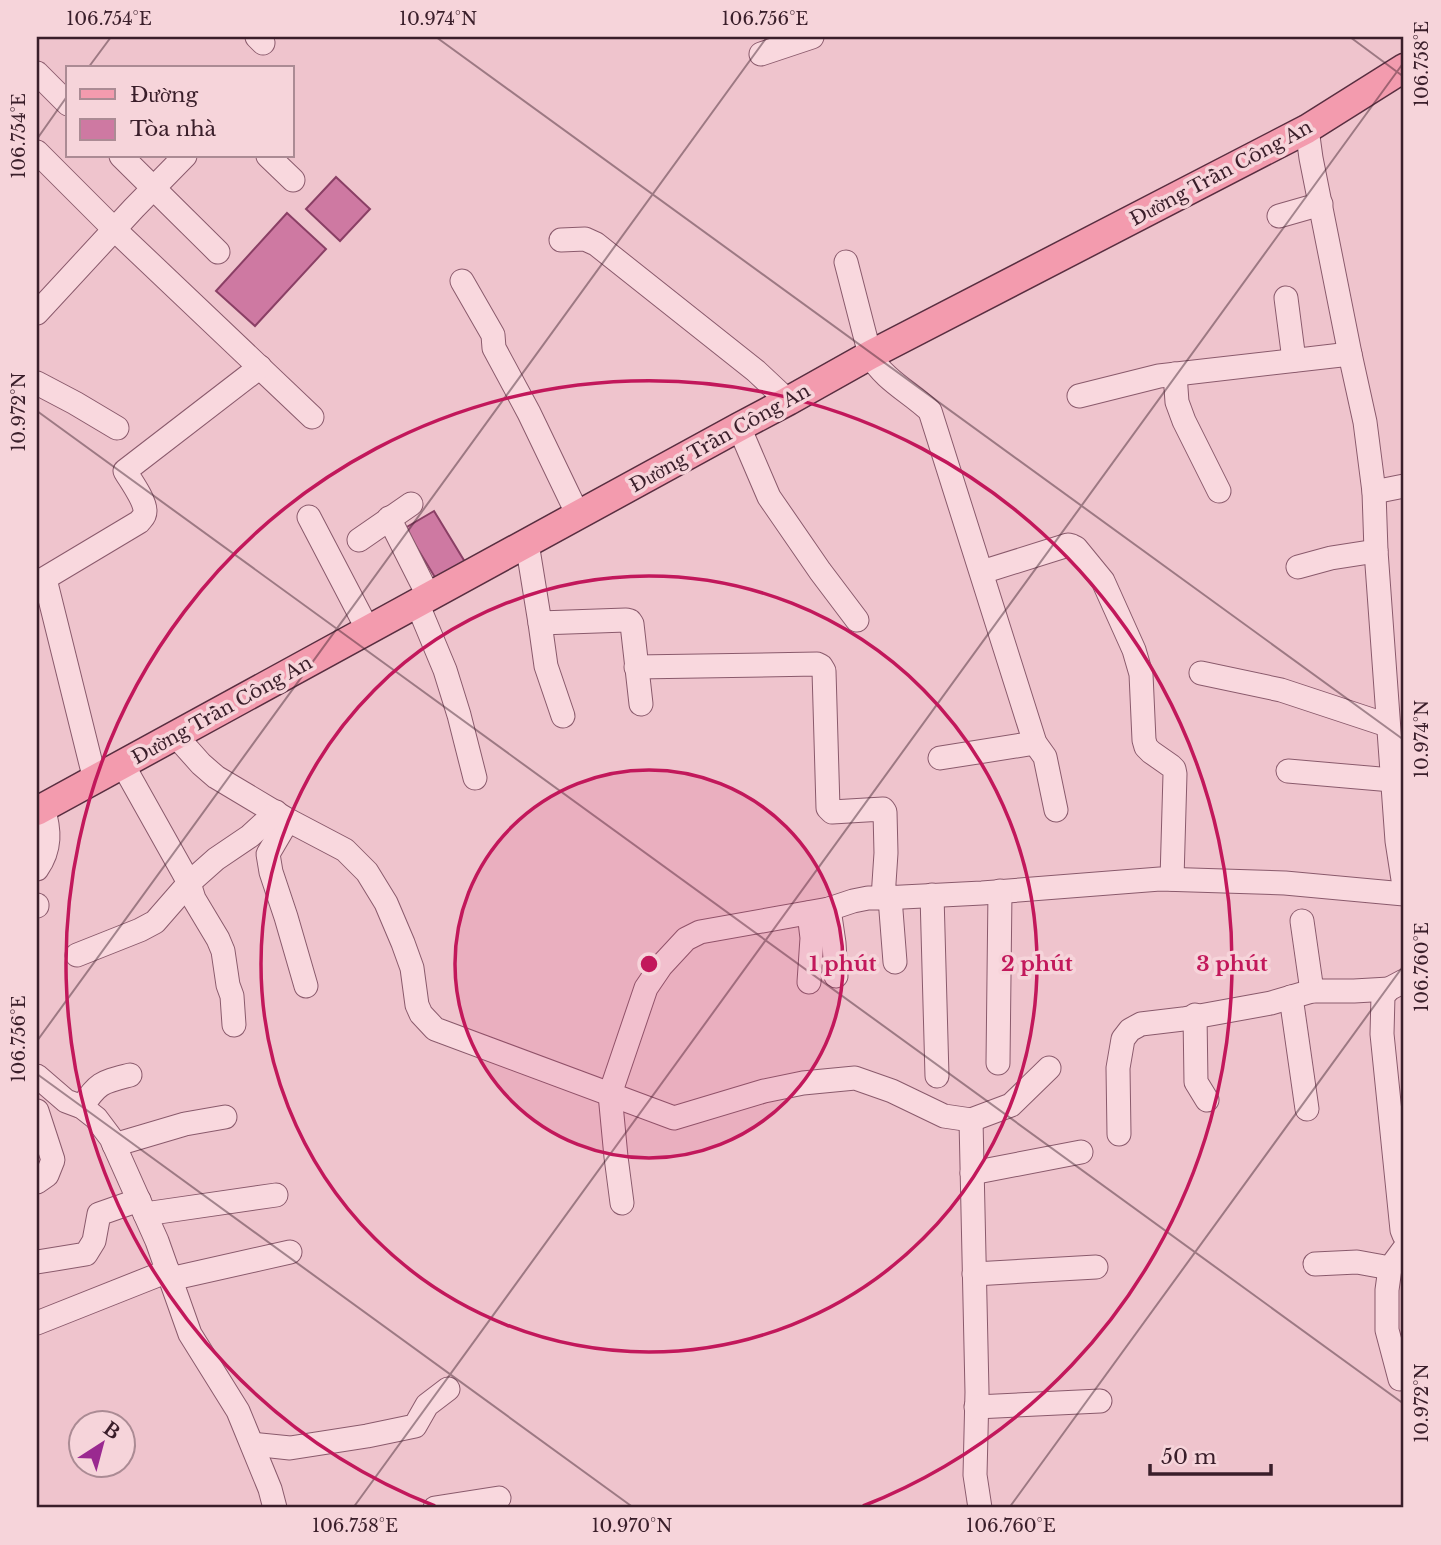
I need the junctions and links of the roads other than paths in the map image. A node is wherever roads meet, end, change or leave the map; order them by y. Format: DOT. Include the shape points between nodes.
graph roads {
  1 [pos="812,37"];
  2 [pos="761,54"];
  3 [pos="1404,68"];
  4 [pos="37,73"];
  5 [pos="66,102"];
  6 [pos="1307,129"];
  7 [pos="37,152"];
  8 [pos="123,158"];
  9 [pos="184,158"];
  10 [pos="270,158"];
  11 [pos="293,180"];
  12 [pos="153,188"];
  13 [pos="1321,204"];
  14 [pos="1279,216"];
  15 [pos="114,229"];
  16 [pos="561,240"];
  17 [pos="218,253"];
  18 [pos="846,262"];
  19 [pos="462,281"];
  20 [pos="1286,298"];
  21 [pos="37,313"];
  22 [pos="1350,354"];
  23 [pos="870,355"];
  24 [pos="1294,360"];
  25 [pos="260,367"];
  26 [pos="1175,374"];
  27 [pos="37,383"];
  28 [pos="1079,396"];
  29 [pos="788,401"];
  30 [pos="312,417"];
  31 [pos="739,427"];
  32 [pos="117,428"];
  33 [pos="1404,486"];
  34 [pos="1219,491"];
  35 [pos="1374,492"];
  36 [pos="411,504"];
  37 [pos="578,515"];
  38 [pos="309,517"];
  39 [pos="389,518"];
  40 [pos="359,540"];
  41 [pos="527,543"];
  42 [pos="1376,551"];
  43 [pos="1298,567"];
  44 [pos="982,572"];
  45 [pos="41,581"];
  46 [pos="423,600"];
  47 [pos="857,620"];
  48 [pos="540,623"];
  49 [pos="368,630"];
  50 [pos="636,667"];
  51 [pos="1201,673"];
  52 [pos="641,704"];
  53 [pos="563,716"];
  54 [pos="1387,725"];
  55 [pos="176,736"];
  56 [pos="1035,743"];
  57 [pos="940,758"];
  58 [pos="123,765"];
  59 [pos="1288,771"];
  60 [pos="475,778"];
  61 [pos="95,780"];
  62 [pos="1392,780"];
  63 [pos="40,809"];
  64 [pos="1056,810"];
  65 [pos="282,816"];
  66 [pos="37,869"];
  67 [pos="1172,879"];
  68 [pos="189,883"];
  69 [pos="1404,886"];
  70 [pos="1000,891"];
  71 [pos="1404,894"];
  72 [pos="932,895"];
  73 [pos="886,898"];
  74 [pos="819,911"];
  75 [pos="1302,921"];
  76 [pos="77,955"];
  77 [pos="895,962"];
  78 [pos="836,976"];
  79 [pos="809,982"];
  80 [pos="1397,985"];
  81 [pos="306,986"];
  82 [pos="1302,994"];
  83 [pos="1195,1015"];
  84 [pos="234,1025"];
  85 [pos="998,1063"];
  86 [pos="1049,1068"];
  87 [pos="130,1074"];
  88 [pos="37,1076"];
  89 [pos="937,1076"];
  90 [pos="610,1094"];
  91 [pos="1207,1100"];
  92 [pos="82,1107"];
  93 [pos="1307,1109"];
  94 [pos="37,1111"];
  95 [pos="225,1117"];
  96 [pos="971,1120"];
  97 [pos="1119,1134"];
  98 [pos="114,1145"];
  99 [pos="1081,1152"];
  100 [pos="972,1173"];
  101 [pos="37,1182"];
  102 [pos="276,1195"];
  103 [pos="622,1203"];
  104 [pos="142,1207"];
  105 [pos="1404,1235"];
  106 [pos="1404,1249"];
  107 [pos="290,1252"];
  108 [pos="37,1262"];
  109 [pos="1315,1265"];
  110 [pos="1096,1267"];
  111 [pos="1390,1268"];
  112 [pos="974,1274"];
  113 [pos="169,1275"];
  114 [pos="37,1323"];
  115 [pos="1400,1379"];
  116 [pos="448,1389"];
  117 [pos="1100,1401"];
  118 [pos="976,1407"];
  119 [pos="251,1444"];
  120 [pos="499,1498"];
  121 [pos="268,1506"];
  122 [pos="435,1508"];
  123 [pos="980,1508"];
  1 -- 2 [label="street"];
  3 -- 6 [label="main road, Đường Trần Công An"];
  4 -- 5 [label="street"];
  6 -- 13 [label="street"];
  6 -- 23 [label="main road, Đường Trần Công An"];
  7 -- 15 [label="street"];
  8 -- 12 [label="street"];
  9 -- 12 [label="street"];
  10 -- 11 [label="street"];
  12 -- 15 [label="street"];
  12 -- 17 [label="street"];
  13 -- 14 [label="street"];
  13 -- 22 [label="street"];
  15 -- 21 [label="street"];
  15 -- 25 [label="street"];
  16 -- 29 [label="street" via="585,239 596,244"];
  18 -- 23 [label="street"];
  19 -- 37 [label="street" via="493,335 494,348"];
  20 -- 24 [label="street"];
  22 -- 24 [label="street"];
  22 -- 35 [label="street"];
  23 -- 29 [label="main road, Đường Trần Công An"];
  23 -- 44 [label="street" via="891,380 930,411"];
  24 -- 26 [label="street"];
  25 -- 30 [label="street"];
  25 -- 45 [label="street" via="125,471 145,511 139,522"];
  26 -- 28 [label="street"];
  26 -- 34 [label="street" via="1184,421"];
  27 -- 32 [label="street"];
  29 -- 31 [label="main road, Đường Trần Công An"];
  31 -- 37 [label="main road, Đường Trần Công An"];
  31 -- 47 [label="street" via="769,497"];
  33 -- 35 [label="street"];
  35 -- 42 [label="street"];
  36 -- 39 [label="street"];
  37 -- 41 [label="main road, Đường Trần Công An"];
  38 -- 49 [label="street"];
  39 -- 40 [label="street"];
  39 -- 46 [label="street"];
  41 -- 46 [label="main road, Đường Trần Công An"];
  41 -- 48 [label="street"];
  42 -- 43 [label="street"];
  42 -- 54 [label="street"];
  44 -- 56 [label="street"];
  44 -- 67 [label="street" via="1072,545 1103,581 1141,674 1146,747 1175,774"];
  45 -- 61 [label="street"];
  46 -- 49 [label="main road, Đường Trần Công An"];
  46 -- 60 [label="street"];
  48 -- 50 [label="street" via="629,621"];
  48 -- 53 [label="street" via="546,666"];
  49 -- 55 [label="main road, Đường Trần Công An"];
  50 -- 52 [label="street"];
  50 -- 73 [label="street" via="821,666 828,808 832,812 885,812"];
  51 -- 54 [label="street" via="1281,690"];
  54 -- 62 [label="street"];
  55 -- 58 [label="main road, Đường Trần Công An"];
  55 -- 65 [label="street" via="216,777"];
  56 -- 57 [label="street"];
  56 -- 64 [label="street" via="1045,757"];
  58 -- 61 [label="main road, Đường Trần Công An"];
  58 -- 68 [label="street"];
  59 -- 62 [label="street"];
  61 -- 63 [label="main road, Đường Trần Công An"];
  62 -- 69 [label="street"];
  63 -- 66 [label="street" via="50,827"];
  65 -- 68 [label="street" via="216,859"];
  65 -- 81 [label="street" via="268,854"];
  65 -- 90 [label="street" via="345,850 367,872 403,943 417,1005 435,1030"];
  67 -- 70 [label="street"];
  67 -- 71 [label="street"];
  68 -- 76 [label="street" via="155,922"];
  68 -- 84 [label="street" via="223,951"];
  70 -- 72 [label="street"];
  70 -- 85 [label="street"];
  72 -- 73 [label="street"];
  72 -- 89 [label="street"];
  73 -- 74 [label="street"];
  73 -- 77 [label="street"];
  74 -- 78 [label="street" via="834,943"];
  74 -- 79 [label="street"];
  74 -- 90 [label="street" via="700,932 686,939 646,988"];
  75 -- 82 [label="street"];
  80 -- 82 [label="street"];
  80 -- 105 [label="street" via="1383,996 1382,1034"];
  82 -- 83 [label="street"];
  82 -- 93 [label="street"];
  83 -- 91 [label="street" via="1196,1082"];
  83 -- 97 [label="street" via="1141,1024 1123,1039 1118,1069"];
  86 -- 96 [label="street" via="1011,1105"];
  87 -- 92 [label="street" via="104,1082"];
  88 -- 92 [label="street" via="66,1101"];
  90 -- 96 [label="street" via="674,1118 764,1091 855,1078 944,1116"];
  90 -- 103 [label="street"];
  92 -- 98 [label="street" via="96,1118"];
  94 -- 101 [label="street" via="54,1160 47,1175"];
  95 -- 98 [label="street"];
  96 -- 100 [label="street"];
  98 -- 104 [label="street"];
  99 -- 100 [label="street"];
  100 -- 112 [label="street"];
  102 -- 104 [label="street"];
  104 -- 108 [label="street" via="99,1214 94,1241 86,1254"];
  104 -- 113 [label="street"];
  106 -- 111 [label="street"];
  107 -- 113 [label="street"];
  109 -- 111 [label="street" via="1357,1262"];
  110 -- 112 [label="street"];
  111 -- 115 [label="street" via="1387,1330"];
  112 -- 118 [label="street"];
  113 -- 114 [label="street"];
  113 -- 119 [label="street" via="190,1334 238,1411"];
  116 -- 119 [label="street" via="427,1405 415,1426 290,1448"];
  117 -- 118 [label="street"];
  118 -- 123 [label="street" via="975,1475"];
  119 -- 121 [label="street" via="270,1489"];
  120 -- 122 [label="street"];
}
